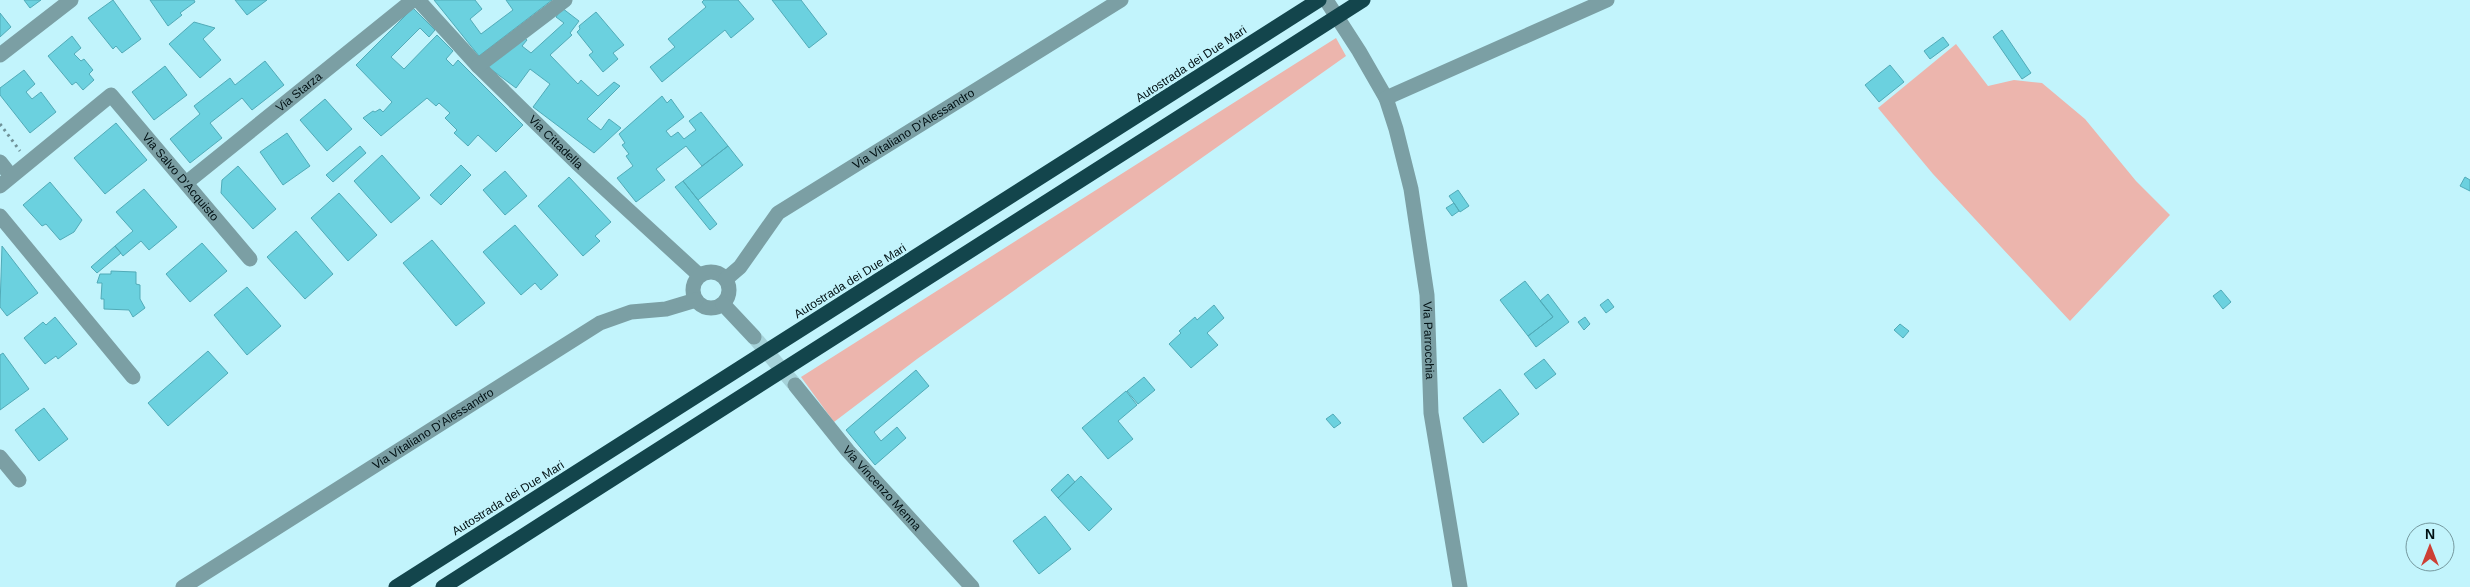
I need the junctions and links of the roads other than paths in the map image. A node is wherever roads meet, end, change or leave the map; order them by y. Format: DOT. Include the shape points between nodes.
graph roads {
  1 [pos="71,0"];
  2 [pos="413,0"];
  3 [pos="418,0"];
  4 [pos="565,0"];
  5 [pos="1121,0"];
  6 [pos="1319,0"];
  7 [pos="1326,0"];
  8 [pos="1363,0"];
  9 [pos="1607,0"];
  10 [pos="0,55"];
  11 [pos="478,66"];
  12 [pos="1386,98"];
  13 [pos="0,162"];
  14 [pos="6,181"];
  15 [pos="186,183"];
  16 [pos="0,216"];
  17 [pos="250,259"];
  18 [pos="699,275"];
  19 [pos="726,279"];
  20 [pos="696,300"];
  21 [pos="723,304"];
  22 [pos="754,337"];
  23 [pos="133,376"];
  24 [pos="795,385"];
  25 [pos="0,457"];
  26 [pos="19,480"];
  27 [pos="183,587"];
  28 [pos="396,587"];
  29 [pos="443,587"];
  30 [pos="972,587"];
  31 [pos="1460,587"];
  1 -- 10 [label="street"];
  2 -- 15 [label="street, Via Starza"];
  3 -- 11 [label="street, Via Cittadella"];
  4 -- 11 [label="street"];
  5 -- 19 [label="street, Via Vitaliano D'Alessandro" via="778,213 740,267"];
  6 -- 28 [label="highway, Autostrada dei Due Mari"];
  7 -- 12 [label="street, Via Parrocchia"];
  8 -- 29 [label="highway"];
  9 -- 12 [label="street"];
  11 -- 18 [label="street, Via Cittadella"];
  12 -- 31 [label="street, Via Parrocchia" via="1411,189 1426,286 1431,413"];
  13 -- 14 [label="street"];
  14 -- 15 [label="street, Via Salvo D'Acquisto" via="111,96"];
  15 -- 17 [label="street, Via Salvo D'Acquisto"];
  16 -- 23 [label="street"];
  18 -- 19 [label="street" via="710,271"];
  18 -- 20 [label="street" via="692,290"];
  19 -- 21 [label="street" via="728,294"];
  20 -- 21 [label="street" via="711,308"];
  20 -- 27 [label="street, Via Vitaliano D'Alessandro" via="666,310 631,312 600,323"];
  21 -- 22 [label="street"];
  24 -- 30 [label="street, Via Vincenzo Menna" via="848,451"];
  25 -- 26 [label="street"];
}
